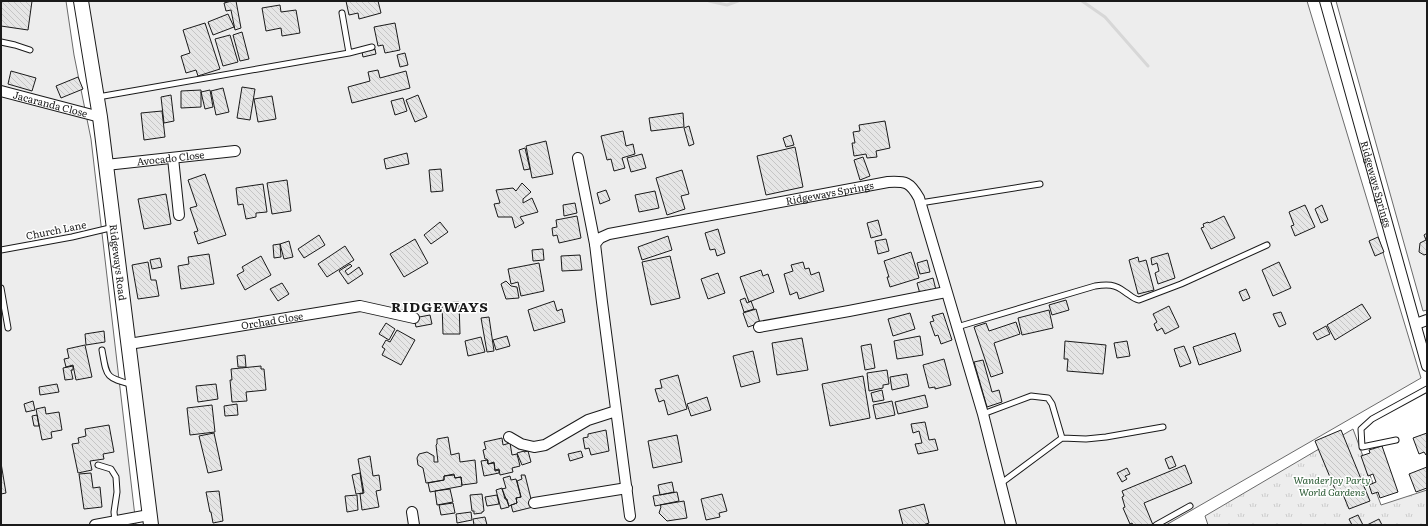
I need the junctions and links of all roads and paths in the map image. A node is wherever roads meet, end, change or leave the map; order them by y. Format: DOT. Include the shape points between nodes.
graph roads {
  1 [pos="81,1"];
  2 [pos="1325,1"];
  3 [pos="342,13"];
  4 [pos="1,42"];
  5 [pos="372,47"];
  6 [pos="30,50"];
  7 [pos="350,52"];
  8 [pos="1,91"];
  9 [pos="97,97"];
  10 [pos="100,117"];
  11 [pos="235,151"];
  12 [pos="173,158"];
  13 [pos="578,158"];
  14 [pos="106,165"];
  15 [pos="1040,184"];
  16 [pos="920,203"];
  17 [pos="179,215"];
  18 [pos="114,227"];
  19 [pos="595,244"];
  20 [pos="1267,245"];
  21 [pos="1,250"];
  22 [pos="1,288"];
  23 [pos="946,292"];
  24 [pos="414,318"];
  25 [pos="1427,320"];
  26 [pos="1416,324"];
  27 [pos="957,327"];
  28 [pos="8,328"];
  29 [pos="759,328"];
  30 [pos="129,344"];
  31 [pos="102,350"];
  32 [pos="1427,366"];
  33 [pos="134,385"];
  34 [pos="1427,388"];
  35 [pos="616,411"];
  36 [pos="983,414"];
  37 [pos="1163,427"];
  38 [pos="509,437"];
  39 [pos="1062,438"];
  40 [pos="1396,440"];
  41 [pos="98,464"];
  42 [pos="1000,484"];
  43 [pos="627,488"];
  44 [pos="534,503"];
  45 [pos="1190,506"];
  46 [pos="412,512"];
  47 [pos="630,516"];
  48 [pos="150,520"];
  49 [pos="115,521"];
  50 [pos="95,525"];
  51 [pos="414,525"];
  52 [pos="1012,525"];
  53 [pos="1156,525"];
  1 -- 9 [label="street, Ridgeways Road"];
  2 -- 26 [label="street, Ridgeways Springs"];
  3 -- 7 [label="lane"];
  4 -- 6 [label="lane"];
  5 -- 7 [label="lane"];
  7 -- 9 [label="lane"];
  8 -- 10 [label="street, Jacaranda Close"];
  9 -- 10 [label="street, Ridgeways Road"];
  10 -- 14 [label="street, Ridgeways Road"];
  11 -- 12 [label="street, Avocado Close"];
  12 -- 14 [label="street, Avocado Close"];
  12 -- 17 [label="street"];
  13 -- 19 [label="street"];
  14 -- 18 [label="street, Ridgeways Road"];
  15 -- 16 [label="lane"];
  16 -- 19 [label="street, Ridgeways Springs" via="909,184 888,182 609,234"];
  16 -- 23 [label="street, Ridgeways Springs"];
  18 -- 21 [label="lane, Church Lane"];
  18 -- 30 [label="street, Ridgeways Road"];
  19 -- 35 [label="street"];
  20 -- 27 [label="lane" via="1139,300 1114,285 1095,286"];
  22 -- 28 [label="lane"];
  23 -- 27 [label="street, Ridgeways Springs"];
  23 -- 29 [label="street"];
  24 -- 30 [label="street, Orchad Close" via="360,306"];
  25 -- 26 [label="street"];
  26 -- 32 [label="street, Ridgeways Springs"];
  27 -- 36 [label="street, Ridgeways Springs"];
  30 -- 33 [label="street, Ridgeways Road"];
  31 -- 33 [label="lane" via="107,374 111,378"];
  33 -- 48 [label="street, Ridgeways Road"];
  34 -- 40 [label="lane" via="1372,419 1361,429 1362,447"];
  35 -- 38 [label="street" via="588,420 545,445 534,447 521,444"];
  35 -- 43 [label="street"];
  36 -- 39 [label="lane" via="1031,396 1048,398"];
  36 -- 42 [label="street, Ridgeways Springs"];
  37 -- 39 [label="lane" via="1106,437"];
  39 -- 42 [label="lane"];
  41 -- 49 [label="lane" via="111,469 116,477"];
  42 -- 52 [label="street, Ridgeways Springs"];
  43 -- 44 [label="street"];
  43 -- 47 [label="street"];
  45 -- 53 [label="lane"];
  46 -- 51 [label="street"];
  48 -- 49 [label="street"];
  49 -- 50 [label="street"];
}
